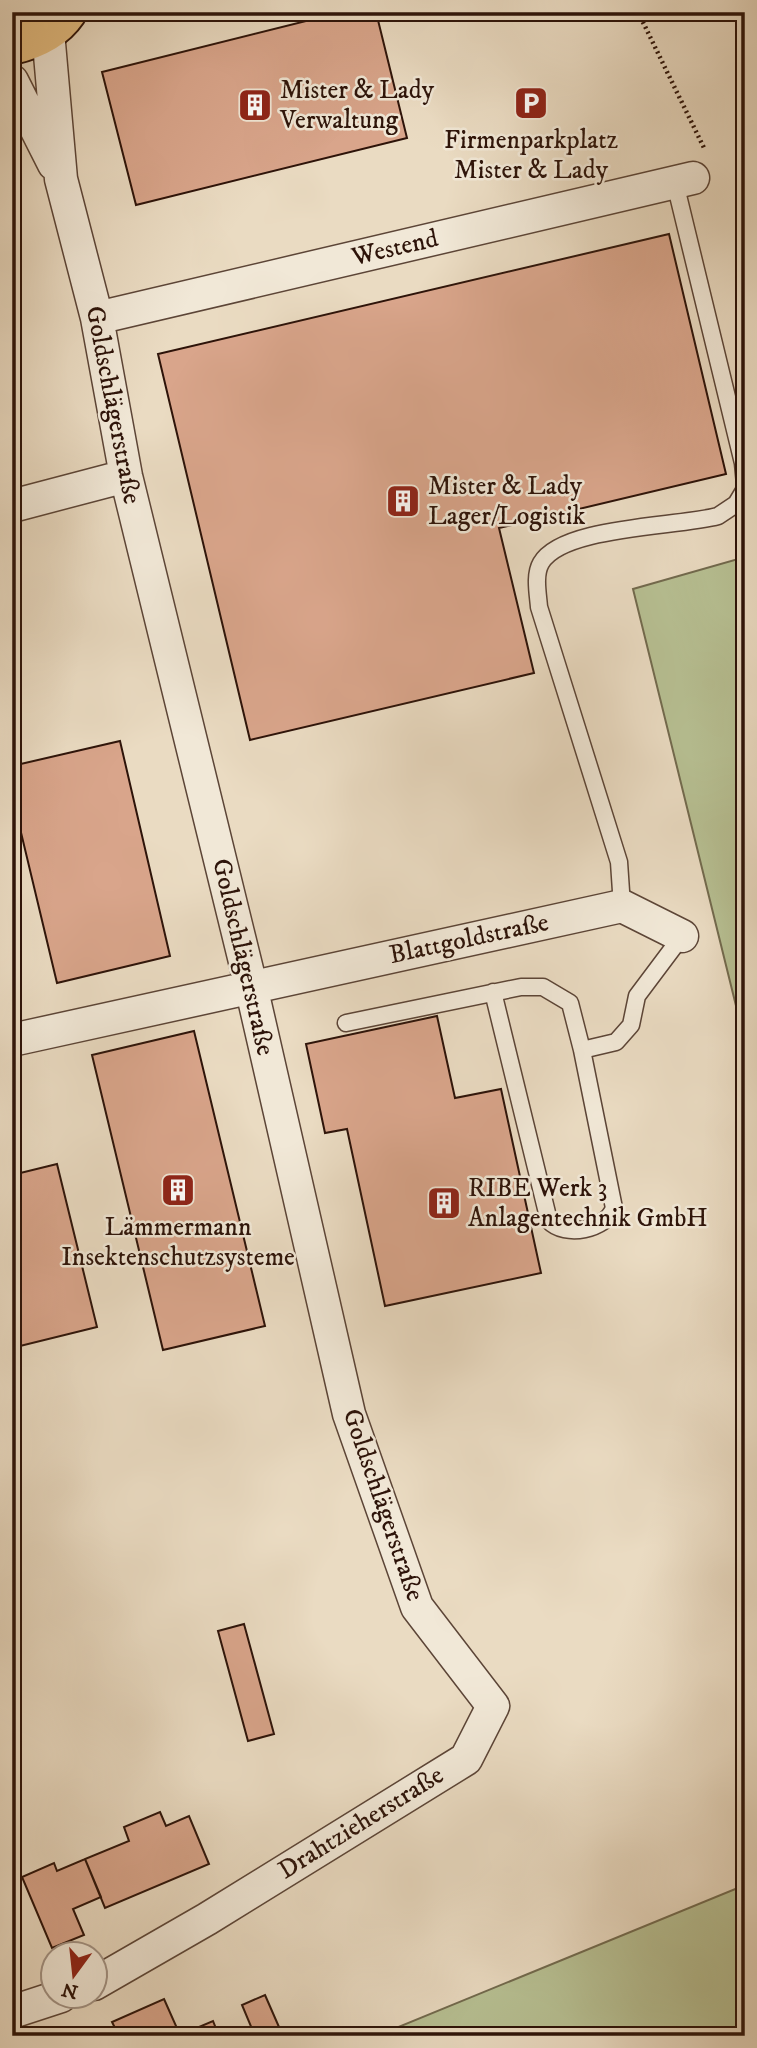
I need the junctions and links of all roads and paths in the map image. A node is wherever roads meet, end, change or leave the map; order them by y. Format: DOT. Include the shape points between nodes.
graph roads {
  1 [pos="638,12"];
  2 [pos="57,22"];
  3 [pos="12,45"];
  4 [pos="12,81"];
  5 [pos="61,179"];
  6 [pos="684,180"];
  7 [pos="97,318"];
  8 [pos="126,476"];
  9 [pos="745,484"];
  10 [pos="745,489"];
  11 [pos="12,506"];
  12 [pos="622,906"];
  13 [pos="682,936"];
  14 [pos="251,986"];
  15 [pos="494,992"];
  16 [pos="346,1023"];
  17 [pos="12,1040"];
  18 [pos="582,1050"];
  19 [pos="493,1706"];
  20 [pos="108,1976"];
  21 [pos="38,2004"];
  22 [pos="12,2012"];
  1 -- 6 [label="path" via="717,174"];
  2 -- 3 [label="main road" via="31,40"];
  2 -- 5 [label="street, Goldschlägerstraße"];
  4 -- 5 [label="street, Goldschlägerstraße"];
  5 -- 7 [label="street, Goldschlägerstraße"];
  6 -- 7 [label="street, Westend"];
  6 -- 9 [label="lane"];
  7 -- 8 [label="street, Goldschlägerstraße"];
  8 -- 11 [label="street"];
  8 -- 14 [label="street, Goldschlägerstraße"];
  10 -- 12 [label="lane" via="736,504 718,516 583,539 556,549 541,564 539,607 619,862"];
  12 -- 13 [label="street"];
  12 -- 14 [label="street, Blattgoldstraße"];
  13 -- 18 [label="lane" via="638,996 631,1025 616,1042"];
  14 -- 17 [label="street, Blattgoldstraße"];
  14 -- 19 [label="street, Goldschlägerstraße" via="348,1414 417,1608"];
  15 -- 16 [label="lane"];
  15 -- 18 [label="lane" via="543,987 561,995 570,1003"];
  15 -- 18 [label="lane" via="549,1221 555,1227 573,1230 602,1224 614,1208"];
  19 -- 20 [label="street, Drahtzieherstraße" via="466,1759"];
  21 -- 22 [label="street"];
}
